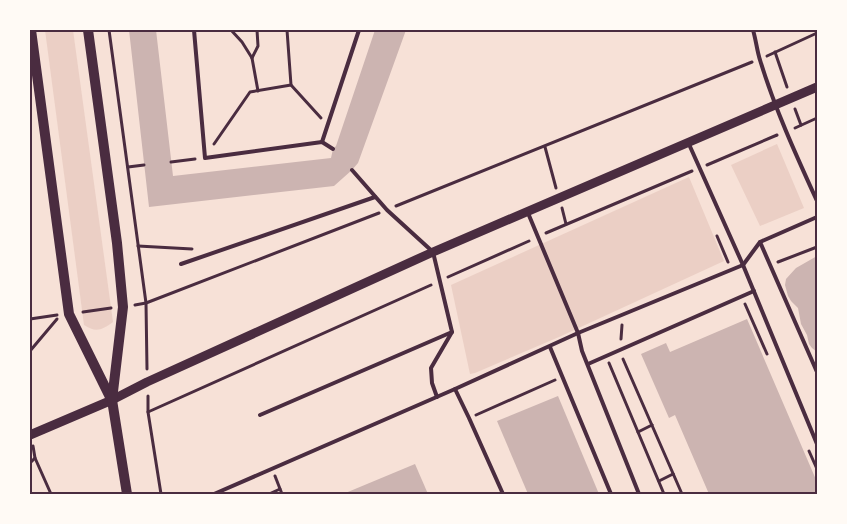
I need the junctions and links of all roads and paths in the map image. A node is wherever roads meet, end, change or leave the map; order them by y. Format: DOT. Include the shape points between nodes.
graph roads {
  1 [pos="88,30"];
  2 [pos="109,30"];
  3 [pos="194,30"];
  4 [pos="231,30"];
  5 [pos="257,30"];
  6 [pos="287,30"];
  7 [pos="359,30"];
  8 [pos="754,30"];
  9 [pos="31,32"];
  10 [pos="817,33"];
  11 [pos="252,58"];
  12 [pos="760,59"];
  13 [pos="291,85"];
  14 [pos="817,87"];
  15 [pos="258,91"];
  16 [pos="776,104"];
  17 [pos="327,125"];
  18 [pos="322,142"];
  19 [pos="688,142"];
  20 [pos="333,149"];
  21 [pos="205,158"];
  22 [pos="171,162"];
  23 [pos="144,165"];
  24 [pos="128,167"];
  25 [pos="352,170"];
  26 [pos="375,197"];
  27 [pos="817,201"];
  28 [pos="388,210"];
  29 [pos="527,211"];
  30 [pos="817,217"];
  31 [pos="566,224"];
  32 [pos="538,237"];
  33 [pos="760,242"];
  34 [pos="138,246"];
  35 [pos="817,247"];
  36 [pos="218,251"];
  37 [pos="433,252"];
  38 [pos="180,264"];
  39 [pos="743,265"];
  40 [pos="770,266"];
  41 [pos="440,281"];
  42 [pos="754,291"];
  43 [pos="146,303"];
  44 [pos="123,306"];
  45 [pos="736,308"];
  46 [pos="69,314"];
  47 [pos="618,317"];
  48 [pos="30,319"];
  49 [pos="452,332"];
  50 [pos="578,334"];
  51 [pos="550,347"];
  52 [pos="619,350"];
  53 [pos="30,351"];
  54 [pos="622,355"];
  55 [pos="769,359"];
  56 [pos="588,364"];
  57 [pos="817,372"];
  58 [pos="563,377"];
  59 [pos="147,382"];
  60 [pos="455,389"];
  61 [pos="437,397"];
  62 [pos="112,400"];
  63 [pos="148,412"];
  64 [pos="260,415"];
  65 [pos="470,418"];
  66 [pos="652,425"];
  67 [pos="638,432"];
  68 [pos="30,435"];
  69 [pos="817,444"];
  70 [pos="809,450"];
  71 [pos="30,463"];
  72 [pos="272,469"];
  73 [pos="817,469"];
  74 [pos="674,474"];
  75 [pos="659,481"];
  76 [pos="280,489"];
  77 [pos="51,494"];
  78 [pos="127,494"];
  79 [pos="161,494"];
  80 [pos="214,494"];
  81 [pos="269,494"];
  82 [pos="282,494"];
  83 [pos="503,494"];
  84 [pos="611,494"];
  85 [pos="639,494"];
  86 [pos="664,494"];
  87 [pos="682,494"];
  1 -- 44 [label="main road"];
  2 -- 24 [label="path"];
  3 -- 21 [label="lane"];
  4 -- 11 [label="path"];
  5 -- 11 [label="path" via="258,46"];
  6 -- 13 [label="path"];
  7 -- 17 [label="lane"];
  8 -- 12 [label="lane"];
  9 -- 46 [label="main road"];
  10 -- 12 [label="path"];
  11 -- 15 [label="path"];
  12 -- 16 [label="lane"];
  12 -- 28 [label="path"];
  13 -- 15 [label="path"];
  13 -- 17 [label="path"];
  14 -- 16 [label="street"];
  15 -- 21 [label="path" via="250,92"];
  16 -- 19 [label="street"];
  16 -- 27 [label="lane"];
  17 -- 18 [label="lane"];
  18 -- 20 [label="lane"];
  18 -- 21 [label="lane"];
  19 -- 29 [label="street"];
  19 -- 39 [label="lane"];
  21 -- 22 [label="path"];
  23 -- 24 [label="path"];
  24 -- 34 [label="path"];
  25 -- 26 [label="lane"];
  26 -- 28 [label="lane"];
  26 -- 36 [label="lane"];
  28 -- 37 [label="lane"];
  28 -- 43 [label="path"];
  29 -- 32 [label="lane"];
  29 -- 37 [label="street"];
  30 -- 33 [label="lane"];
  31 -- 32 [label="path"];
  32 -- 41 [label="path"];
  32 -- 50 [label="lane"];
  33 -- 39 [label="lane"];
  33 -- 40 [label="lane"];
  34 -- 36 [label="path"];
  34 -- 43 [label="path"];
  35 -- 40 [label="path"];
  36 -- 38 [label="lane"];
  37 -- 41 [label="lane"];
  37 -- 59 [label="street"];
  39 -- 42 [label="lane"];
  39 -- 47 [label="lane"];
  40 -- 57 [label="lane"];
  41 -- 49 [label="lane"];
  41 -- 63 [label="path"];
  42 -- 52 [label="lane"];
  42 -- 69 [label="lane"];
  43 -- 44 [label="path"];
  43 -- 59 [label="path"];
  44 -- 46 [label="path"];
  44 -- 62 [label="main road"];
  45 -- 55 [label="path" via="745,304"];
  46 -- 62 [label="main road"];
  47 -- 50 [label="lane"];
  47 -- 52 [label="path" via="622,326"];
  48 -- 53 [label="path" via="60,315"];
  49 -- 61 [label="lane" via="431,368"];
  49 -- 64 [label="lane"];
  50 -- 51 [label="lane"];
  50 -- 56 [label="lane"];
  51 -- 58 [label="lane"];
  51 -- 60 [label="lane"];
  52 -- 54 [label="path"];
  52 -- 56 [label="lane"];
  54 -- 66 [label="path"];
  54 -- 67 [label="path" via="608,361"];
  56 -- 85 [label="lane"];
  58 -- 65 [label="path"];
  58 -- 84 [label="lane"];
  59 -- 62 [label="street"];
  59 -- 63 [label="path"];
  60 -- 61 [label="lane"];
  60 -- 65 [label="lane"];
  61 -- 72 [label="lane"];
  62 -- 68 [label="street"];
  62 -- 78 [label="main road"];
  63 -- 79 [label="path"];
  65 -- 83 [label="lane"];
  66 -- 67 [label="path"];
  66 -- 74 [label="path"];
  67 -- 75 [label="path"];
  70 -- 73 [label="path"];
  71 -- 77 [label="path" via="35,458"];
  72 -- 76 [label="path"];
  72 -- 80 [label="lane"];
  74 -- 75 [label="path"];
  74 -- 87 [label="path"];
  75 -- 86 [label="path"];
  76 -- 81 [label="path"];
  76 -- 82 [label="path"];
}
